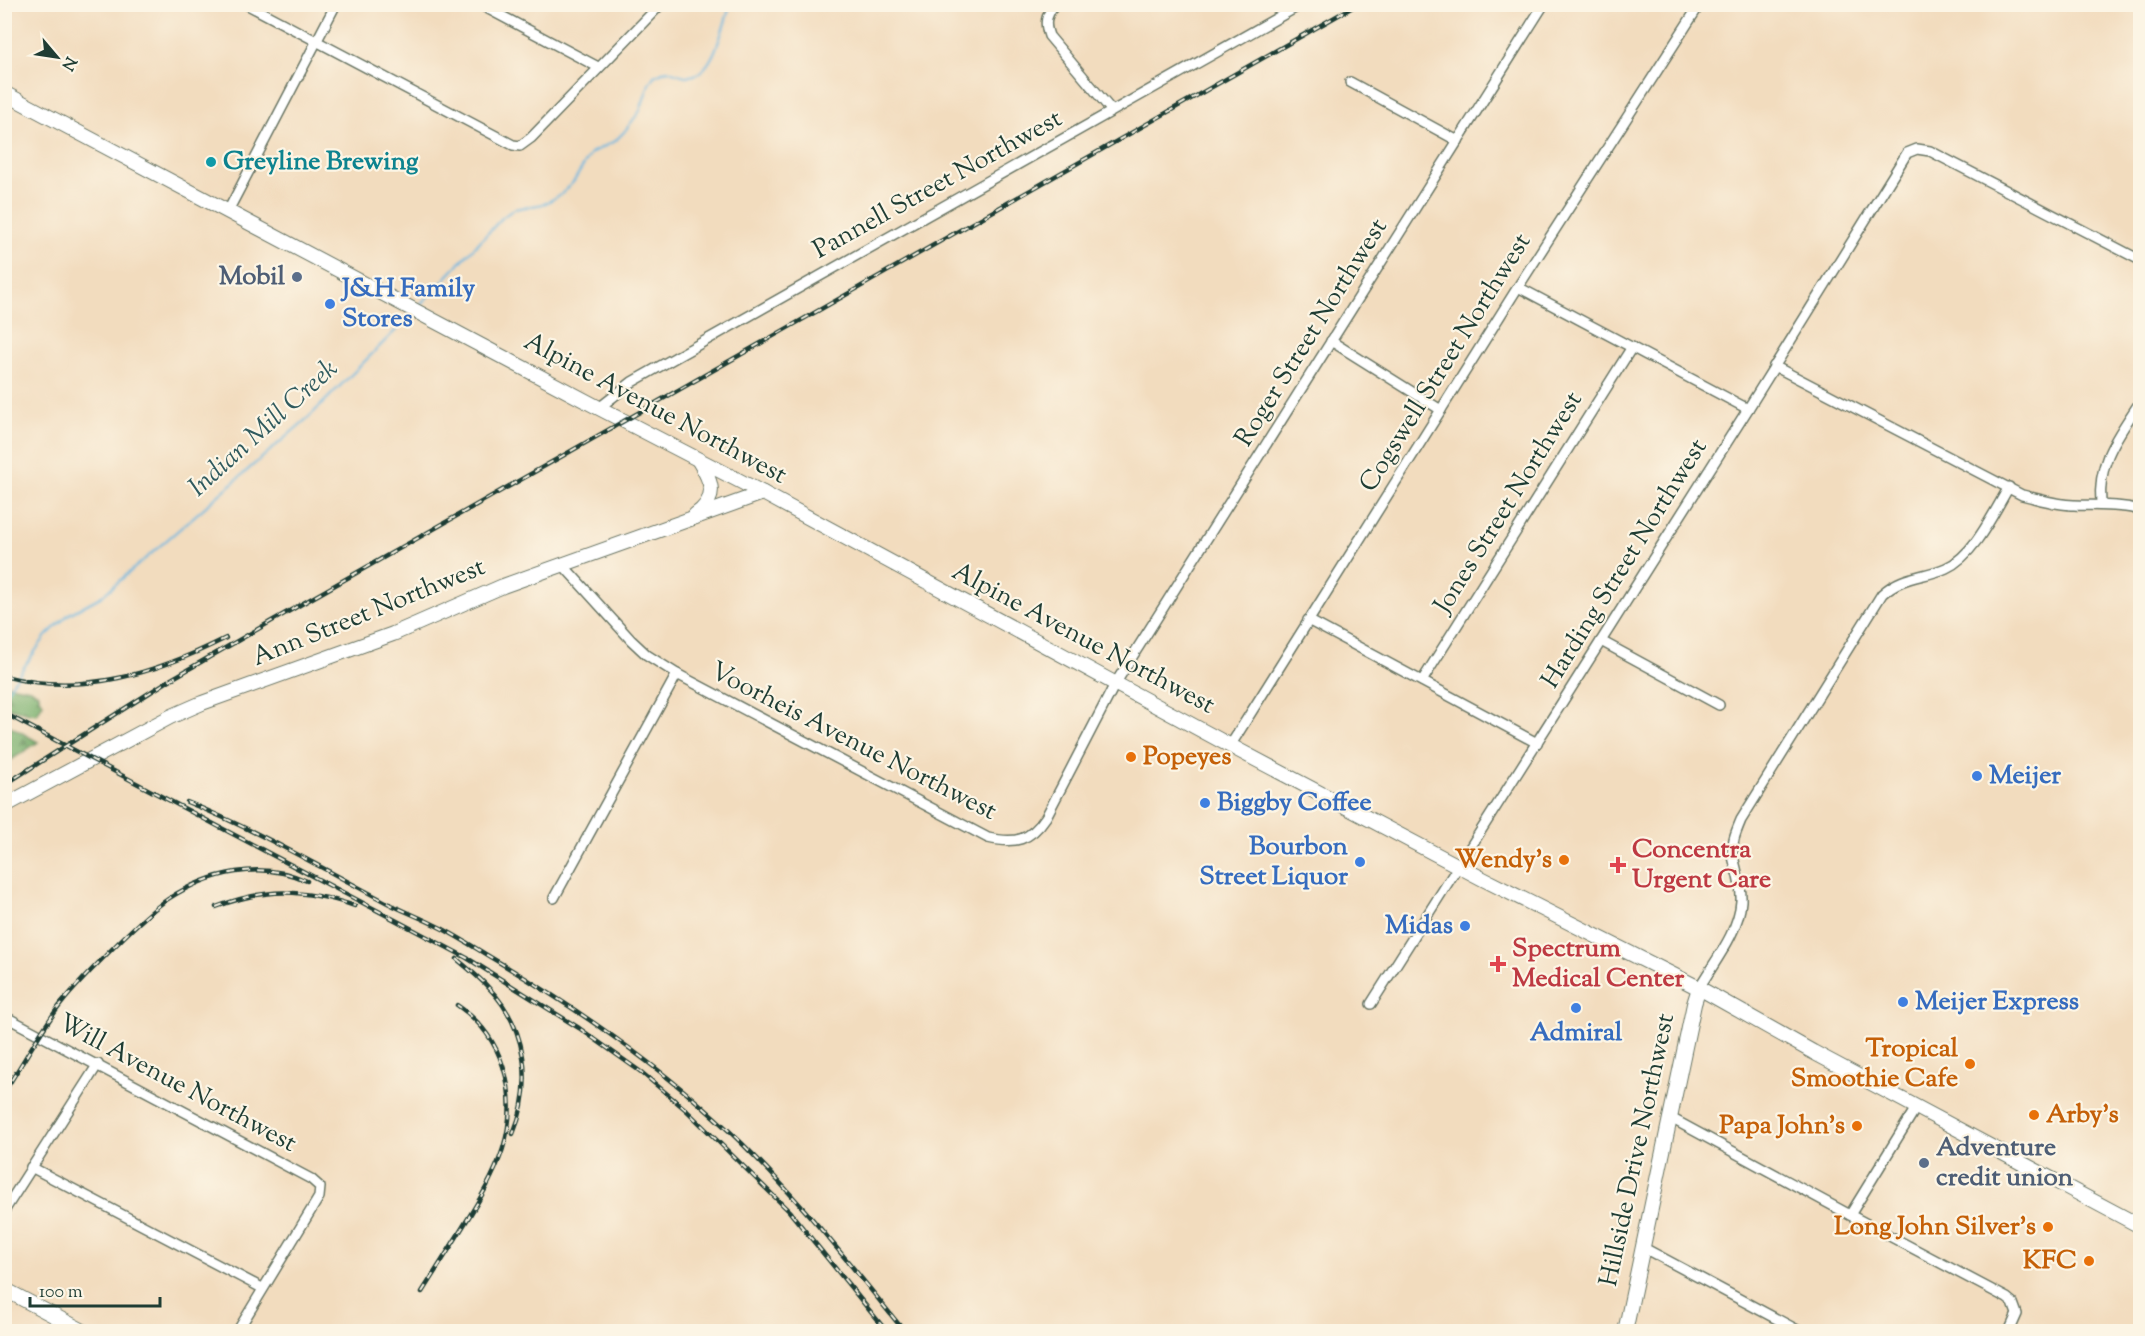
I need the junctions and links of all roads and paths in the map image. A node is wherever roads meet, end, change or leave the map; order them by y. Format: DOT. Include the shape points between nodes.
graph roads {
  1 [pos="246,4"];
  2 [pos="336,4"];
  3 [pos="479,4"];
  4 [pos="661,4"];
  5 [pos="1054,4"];
  6 [pos="1302,4"];
  7 [pos="1544,4"];
  8 [pos="1700,4"];
  9 [pos="317,42"];
  10 [pos="598,67"];
  11 [pos="1350,82"];
  12 [pos="4,93"];
  13 [pos="1112,111"];
  14 [pos="1458,141"];
  15 [pos="228,211"];
  16 [pos="2140,260"];
  17 [pos="1518,287"];
  18 [pos="1331,341"];
  19 [pos="1632,347"];
  20 [pos="1774,366"];
  21 [pos="2140,402"];
  22 [pos="599,408"];
  23 [pos="1748,409"];
  24 [pos="1441,410"];
  25 [pos="699,461"];
  26 [pos="2009,488"];
  27 [pos="763,493"];
  28 [pos="2101,504"];
  29 [pos="2140,510"];
  30 [pos="689,519"];
  31 [pos="562,564"];
  32 [pos="1308,620"];
  33 [pos="1601,641"];
  34 [pos="677,674"];
  35 [pos="1422,681"];
  36 [pos="1115,684"];
  37 [pos="1719,705"];
  38 [pos="1537,743"];
  39 [pos="1230,746"];
  40 [pos="4,806"];
  41 [pos="1458,866"];
  42 [pos="554,897"];
  43 [pos="1699,988"];
  44 [pos="1371,1004"];
  45 [pos="4,1016"];
  46 [pos="98,1064"];
  47 [pos="1917,1106"];
  48 [pos="1669,1117"];
  49 [pos="31,1167"];
  50 [pos="4,1211"];
  51 [pos="1850,1215"];
  52 [pos="2140,1226"];
  53 [pos="1642,1247"];
  54 [pos="4,1288"];
  55 [pos="262,1288"];
  56 [pos="85,1332"];
  57 [pos="237,1332"];
  58 [pos="1625,1332"];
  59 [pos="1801,1332"];
  60 [pos="2009,1332"];
  1 -- 9 [label="street"];
  2 -- 9 [label="street"];
  3 -- 10 [label="street"];
  4 -- 10 [label="street"];
  5 -- 13 [label="street" via="1045,24 1049,36"];
  6 -- 13 [label="street, Pannell Street Northwest"];
  7 -- 14 [label="street, Roger Street Northwest"];
  8 -- 17 [label="street, Cogswell Street Northwest"];
  9 -- 10 [label="street" via="520,146"];
  9 -- 15 [label="street"];
  11 -- 14 [label="street"];
  12 -- 15 [label="main road, Alpine Avenue Northwest"];
  13 -- 22 [label="street, Pannell Street Northwest" via="632,382"];
  14 -- 18 [label="street, Roger Street Northwest"];
  15 -- 22 [label="main road, Alpine Avenue Northwest"];
  16 -- 20 [label="street, Harding Street Northwest" via="1930,151 1917,149 1907,153"];
  17 -- 19 [label="street"];
  17 -- 24 [label="street, Cogswell Street Northwest"];
  18 -- 24 [label="street"];
  18 -- 36 [label="street, Roger Street Northwest"];
  19 -- 23 [label="street"];
  19 -- 35 [label="street, Jones Street Northwest"];
  20 -- 23 [label="street, Harding Street Northwest"];
  20 -- 26 [label="street"];
  21 -- 28 [label="street" via="2105,463 2099,484"];
  22 -- 25 [label="main road, Alpine Avenue Northwest"];
  23 -- 33 [label="street, Harding Street Northwest"];
  24 -- 32 [label="street, Cogswell Street Northwest"];
  25 -- 27 [label="main road, Alpine Avenue Northwest"];
  25 -- 30 [label="main road" via="710,480 711,494 704,508"];
  26 -- 28 [label="street" via="2047,502"];
  26 -- 43 [label="street, Hillside Drive Northwest" via="1974,543 1954,564 1906,578 1882,594 1812,703 1734,837 1733,854 1741,886 1739,915"];
  27 -- 30 [label="main road, Ann Street Northwest"];
  27 -- 36 [label="main road, Alpine Avenue Northwest"];
  28 -- 29 [label="street"];
  30 -- 31 [label="main road, Ann Street Northwest"];
  31 -- 34 [label="street, Voorheis Avenue Northwest" via="631,640"];
  31 -- 40 [label="main road, Ann Street Northwest" via="393,634 202,703"];
  32 -- 35 [label="street"];
  32 -- 39 [label="street, Cogswell Street Northwest"];
  33 -- 37 [label="street"];
  33 -- 38 [label="street, Harding Street Northwest"];
  34 -- 36 [label="street, Voorheis Avenue Northwest" via="988,838 1006,842 1036,831 1046,817"];
  34 -- 42 [label="street"];
  35 -- 38 [label="street"];
  36 -- 39 [label="main road, Alpine Avenue Northwest"];
  38 -- 41 [label="street, Harding Street Northwest"];
  39 -- 41 [label="main road, Alpine Avenue Northwest"];
  41 -- 43 [label="main road, Alpine Avenue Northwest"];
  41 -- 44 [label="street, Harding Street Northwest"];
  43 -- 47 [label="main road, Alpine Avenue Northwest"];
  43 -- 48 [label="main road, Hillside Drive Northwest"];
  45 -- 46 [label="street, Will Avenue Northwest"];
  46 -- 49 [label="street"];
  46 -- 55 [label="street, Will Avenue Northwest" via="320,1187 319,1197"];
  47 -- 51 [label="street"];
  47 -- 52 [label="main road, Alpine Avenue Northwest"];
  48 -- 51 [label="street"];
  48 -- 53 [label="main road, Hillside Drive Northwest"];
  49 -- 50 [label="street"];
  49 -- 55 [label="street"];
  51 -- 60 [label="street" via="2007,1298 2017,1308 2017,1319"];
  53 -- 58 [label="main road, Hillside Drive Northwest"];
  53 -- 59 [label="street"];
  54 -- 56 [label="main road"];
  55 -- 57 [label="street"];
}
